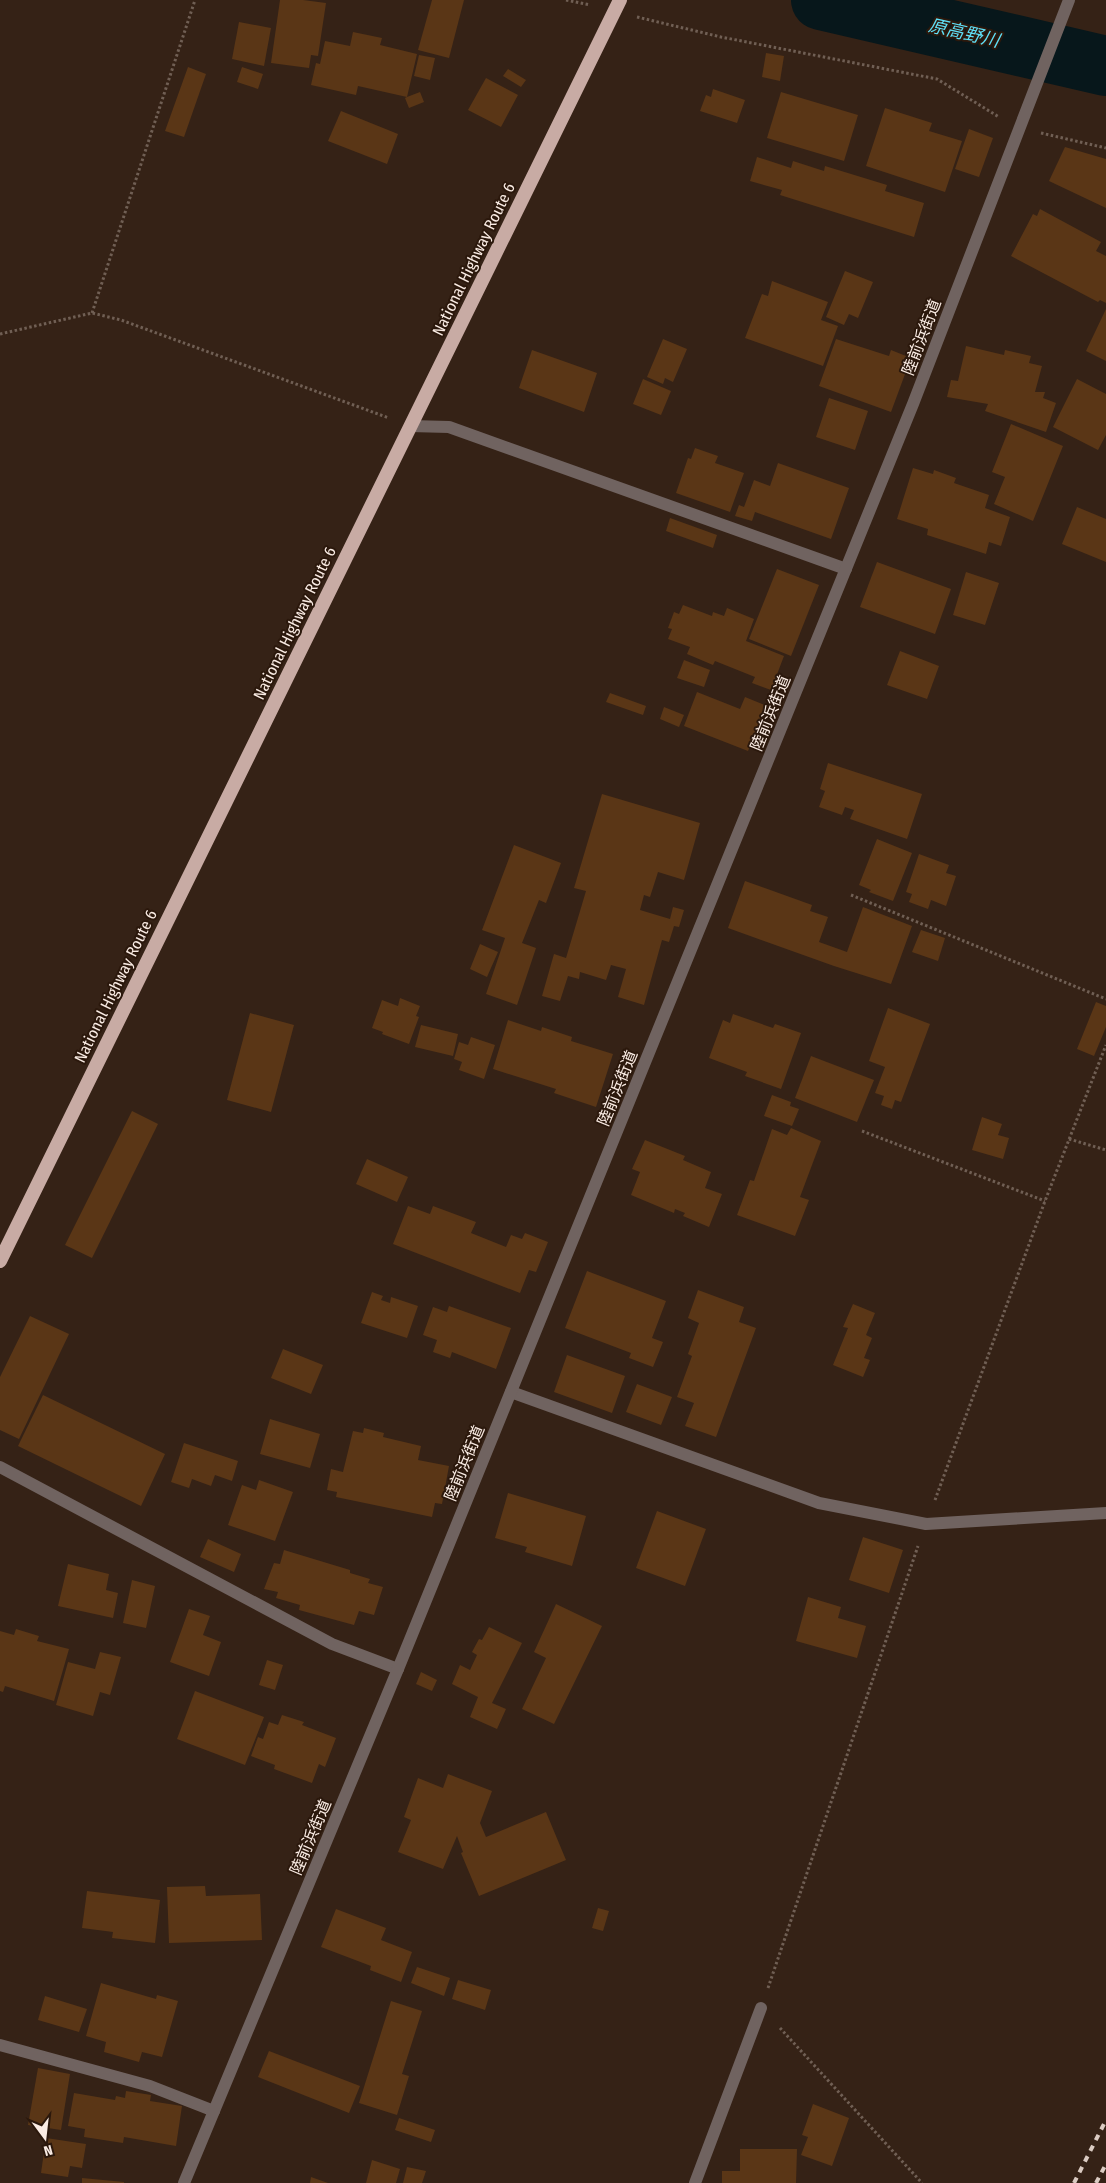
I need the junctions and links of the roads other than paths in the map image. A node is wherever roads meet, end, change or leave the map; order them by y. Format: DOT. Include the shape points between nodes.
graph roads {
  1 [pos="1069,0"];
  2 [pos="617,6"];
  3 [pos="410,426"];
  4 [pos="846,568"];
  5 [pos="0,1261"];
  6 [pos="511,1392"];
  7 [pos="0,1467"];
  8 [pos="1106,1513"];
  9 [pos="398,1669"];
  10 [pos="761,2008"];
  11 [pos="0,2046"];
  12 [pos="214,2111"];
  13 [pos="184,2183"];
  14 [pos="695,2183"];
  1 -- 4 [label="street, 陸前浜街道"];
  2 -- 3 [label="highway, National Highway Route 6"];
  3 -- 4 [label="street" via="449,427"];
  3 -- 5 [label="highway, National Highway Route 6"];
  4 -- 6 [label="street, 陸前浜街道"];
  6 -- 8 [label="street" via="829,1505 926,1524"];
  6 -- 9 [label="street, 陸前浜街道"];
  7 -- 9 [label="street" via="332,1644"];
  9 -- 12 [label="street, 陸前浜街道"];
  10 -- 14 [label="street"];
  11 -- 12 [label="street" via="150,2086"];
  12 -- 13 [label="street, 陸前浜街道"];
}
